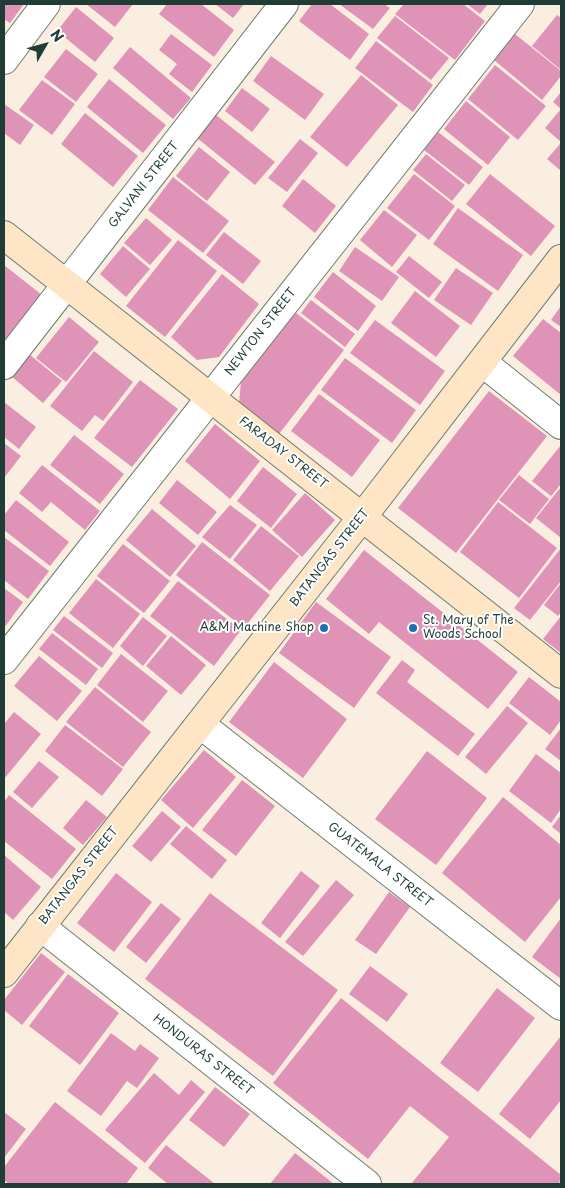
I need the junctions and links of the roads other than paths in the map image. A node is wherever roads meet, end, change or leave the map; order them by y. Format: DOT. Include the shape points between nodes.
graph roads {
  1 [pos="46,4"];
  2 [pos="284,4"];
  3 [pos="520,4"];
  4 [pos="4,60"];
  5 [pos="4,235"];
  6 [pos="561,258"];
  7 [pos="67,284"];
  8 [pos="482,362"];
  9 [pos="4,365"];
  10 [pos="211,396"];
  11 [pos="561,425"];
  12 [pos="363,516"];
  13 [pos="4,660"];
  14 [pos="561,674"];
  15 [pos="200,724"];
  16 [pos="40,926"];
  17 [pos="4,973"];
  18 [pos="561,1006"];
  19 [pos="367,1184"];
  1 -- 4 [label="street"];
  2 -- 7 [label="street, GALVANI STREET"];
  3 -- 10 [label="street, NEWTON STREET"];
  5 -- 7 [label="street, FARADAY STREET"];
  6 -- 8 [label="street, BATANGAS STREET"];
  7 -- 9 [label="street, GALVANI STREET"];
  7 -- 10 [label="street, FARADAY STREET"];
  8 -- 11 [label="street"];
  8 -- 12 [label="street, BATANGAS STREET"];
  10 -- 12 [label="street, FARADAY STREET"];
  10 -- 13 [label="street, NEWTON STREET"];
  12 -- 14 [label="street, FARADAY STREET"];
  12 -- 15 [label="street, BATANGAS STREET"];
  15 -- 16 [label="street, BATANGAS STREET"];
  15 -- 18 [label="street, GUATEMALA STREET"];
  16 -- 17 [label="street, BATANGAS STREET"];
  16 -- 19 [label="street, HONDURAS STREET"];
}
